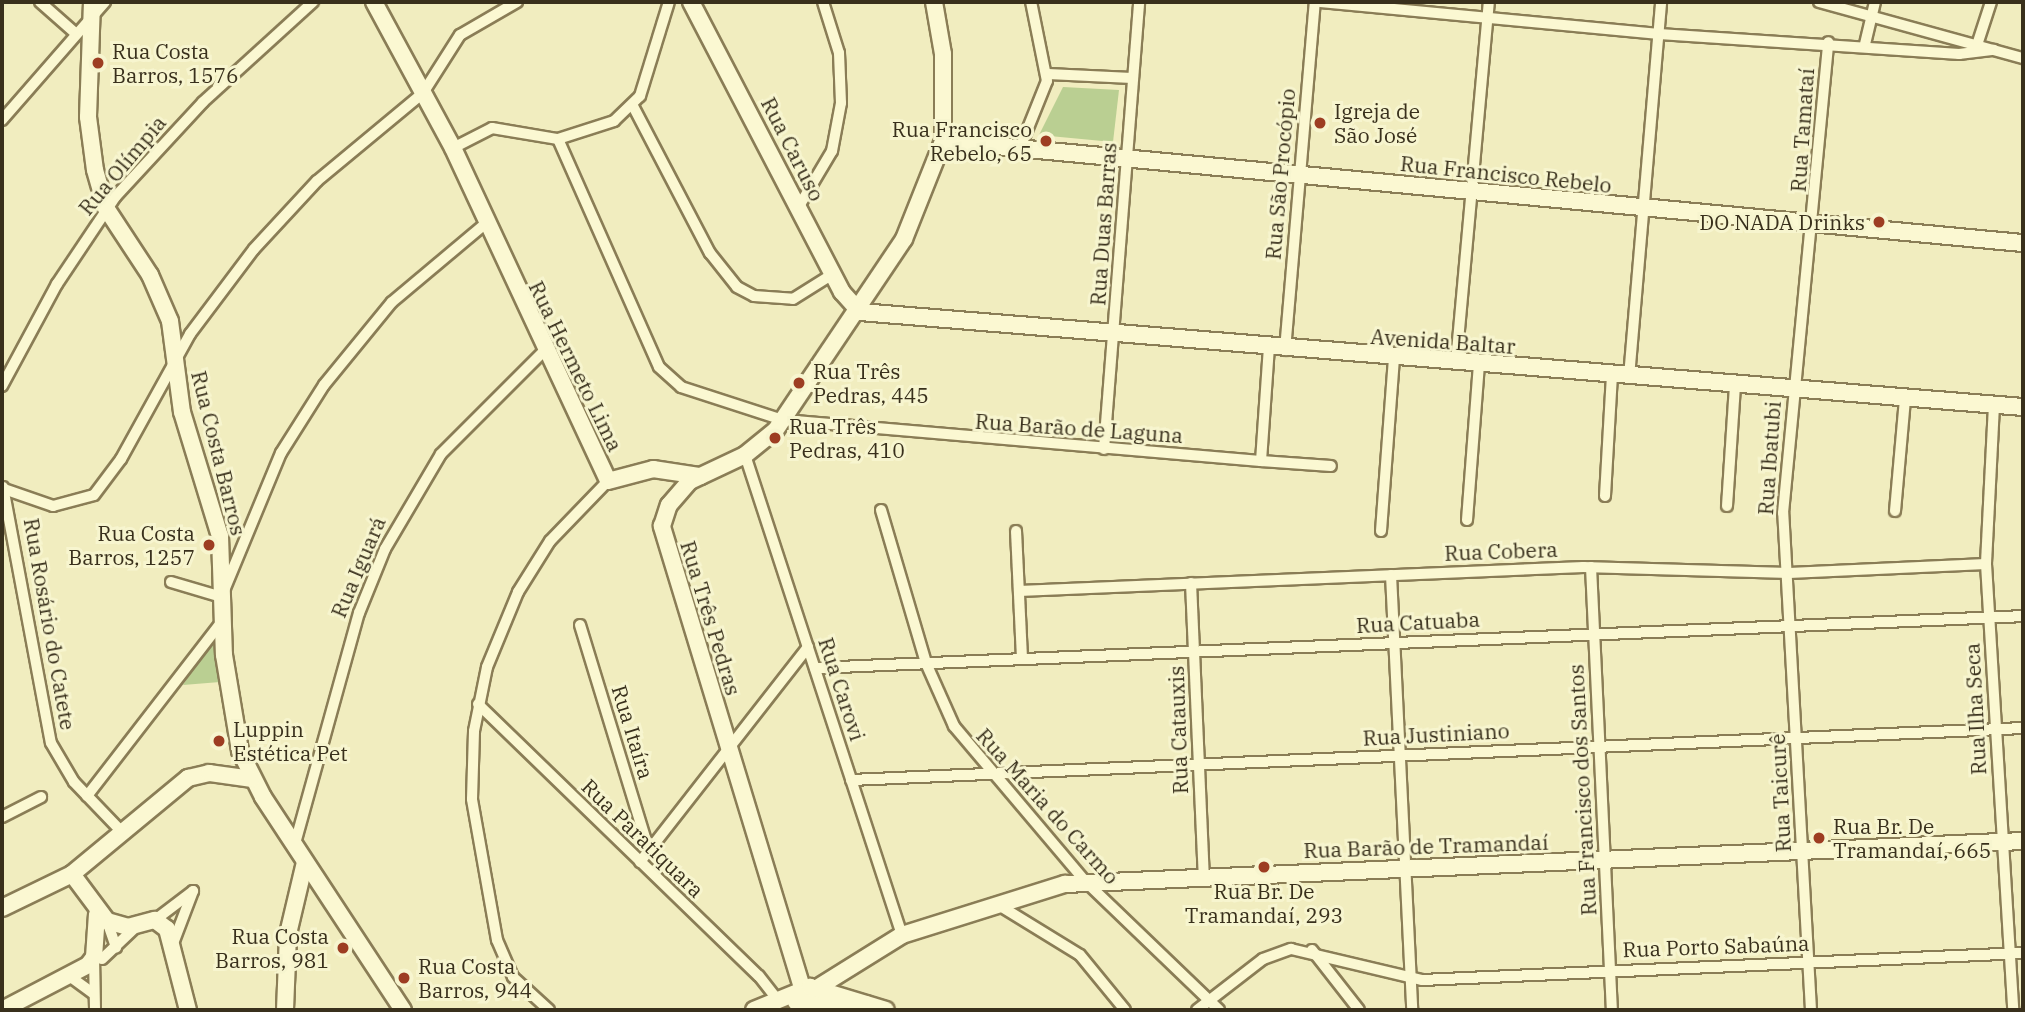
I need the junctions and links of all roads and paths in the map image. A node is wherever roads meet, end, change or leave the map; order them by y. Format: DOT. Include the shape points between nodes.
graph roads {
  1 [pos="40,2"];
  2 [pos="105,2"];
  3 [pos="313,2"];
  4 [pos="374,2"];
  5 [pos="517,2"];
  6 [pos="669,2"];
  7 [pos="691,2"];
  8 [pos="823,2"];
  9 [pos="934,2"];
  10 [pos="1031,2"];
  11 [pos="1139,2"];
  12 [pos="1315,2"];
  13 [pos="1320,2"];
  14 [pos="1489,2"];
  15 [pos="1661,2"];
  16 [pos="1819,2"];
  17 [pos="1875,2"];
  18 [pos="1991,2"];
  19 [pos="92,8"];
  20 [pos="1871,15"];
  21 [pos="1488,17"];
  22 [pos="74,32"];
  23 [pos="1658,34"];
  24 [pos="1828,42"];
  25 [pos="1865,44"];
  26 [pos="1977,45"];
  27 [pos="1994,50"];
  28 [pos="2023,58"];
  29 [pos="1048,74"];
  30 [pos="1132,78"];
  31 [pos="423,93"];
  32 [pos="633,106"];
  33 [pos="2,120"];
  34 [pos="558,139"];
  35 [pos="943,141"];
  36 [pos="453,148"];
  37 [pos="1020,148"];
  38 [pos="1126,158"];
  39 [pos="1299,174"];
  40 [pos="1471,191"];
  41 [pos="106,208"];
  42 [pos="799,208"];
  43 [pos="1643,208"];
  44 [pos="486,223"];
  45 [pos="1815,225"];
  46 [pos="2023,243"];
  47 [pos="833,274"];
  48 [pos="860,312"];
  49 [pos="1115,337"];
  50 [pos="1277,349"];
  51 [pos="545,350"];
  52 [pos="1394,359"];
  53 [pos="175,360"];
  54 [pos="1457,363"];
  55 [pos="1479,365"];
  56 [pos="1621,376"];
  57 [pos="1735,385"];
  58 [pos="2,386"];
  59 [pos="1793,388"];
  60 [pos="1905,398"];
  61 [pos="1994,405"];
  62 [pos="2023,407"];
  63 [pos="783,420"];
  64 [pos="1104,449"];
  65 [pos="745,455"];
  66 [pos="1261,461"];
  67 [pos="1331,466"];
  68 [pos="700,476"];
  69 [pos="608,481"];
  70 [pos="3,486"];
  71 [pos="1605,496"];
  72 [pos="1727,506"];
  73 [pos="880,510"];
  74 [pos="1895,511"];
  75 [pos="1467,520"];
  76 [pos="1016,531"];
  77 [pos="1381,531"];
  78 [pos="1986,564"];
  79 [pos="1591,568"];
  80 [pos="1789,573"];
  81 [pos="1391,575"];
  82 [pos="171,582"];
  83 [pos="1191,583"];
  84 [pos="1019,591"];
  85 [pos="225,593"];
  86 [pos="2023,616"];
  87 [pos="1989,617"];
  88 [pos="224,619"];
  89 [pos="580,625"];
  90 [pos="1791,625"];
  91 [pos="1593,634"];
  92 [pos="1394,642"];
  93 [pos="807,647"];
  94 [pos="1194,652"];
  95 [pos="1022,658"];
  96 [pos="926,663"];
  97 [pos="815,668"];
  98 [pos="478,705"];
  99 [pos="2023,728"];
  100 [pos="1995,729"];
  101 [pos="1796,739"];
  102 [pos="1597,746"];
  103 [pos="729,748"];
  104 [pos="1399,755"];
  105 [pos="1198,765"];
  106 [pos="988,773"];
  107 [pos="252,779"];
  108 [pos="851,780"];
  109 [pos="87,796"];
  110 [pos="41,797"];
  111 [pos="2,817"];
  112 [pos="122,832"];
  113 [pos="2023,841"];
  114 [pos="2003,842"];
  115 [pos="294,847"];
  116 [pos="649,850"];
  117 [pos="1803,851"];
  118 [pos="1605,860"];
  119 [pos="305,862"];
  120 [pos="640,862"];
  121 [pos="1407,868"];
  122 [pos="72,874"];
  123 [pos="1203,875"];
  124 [pos="1084,881"];
  125 [pos="994,902"];
  126 [pos="2,908"];
  127 [pos="102,917"];
  128 [pos="155,920"];
  129 [pos="138,925"];
  130 [pos="902,935"];
  131 [pos="174,940"];
  132 [pos="116,947"];
  133 [pos="1312,950"];
  134 [pos="2008,953"];
  135 [pos="2023,953"];
  136 [pos="98,958"];
  137 [pos="1809,962"];
  138 [pos="847,965"];
  139 [pos="1610,970"];
  140 [pos="72,978"];
  141 [pos="1411,979"];
  142 [pos="94,994"];
  143 [pos="810,998"];
  144 [pos="1211,1000"];
  145 [pos="784,1001"];
  146 [pos="833,1003"];
  147 [pos="2023,1003"];
  148 [pos="2,1010"];
  149 [pos="94,1010"];
  150 [pos="188,1010"];
  151 [pos="285,1010"];
  152 [pos="403,1010"];
  153 [pos="550,1010"];
  154 [pos="754,1010"];
  155 [pos="886,1010"];
  156 [pos="1125,1010"];
  157 [pos="1198,1010"];
  158 [pos="1219,1010"];
  159 [pos="1359,1010"];
  160 [pos="1412,1010"];
  161 [pos="1612,1010"];
  162 [pos="1811,1010"];
  163 [pos="2013,1010"];
  1 -- 22 [label="street"];
  2 -- 19 [label="street"];
  3 -- 41 [label="street, Rua Olímpia" via="203,102"];
  4 -- 31 [label="street, Rua Hermeto Lima"];
  5 -- 31 [label="street" via="460,35"];
  6 -- 32 [label="street" via="648,80"];
  7 -- 42 [label="street, Rua Caruso"];
  8 -- 42 [label="street" via="839,53 841,103 832,151"];
  9 -- 35 [label="street, Rua Três Pedras" via="943,54"];
  10 -- 29 [label="street"];
  11 -- 30 [label="street, Rua Duas Barras"];
  12 -- 39 [label="street, Rua São Procópio"];
  13 -- 21 [label="street"];
  14 -- 21 [label="street"];
  15 -- 23 [label="street"];
  16 -- 20 [label="street"];
  17 -- 20 [label="street"];
  18 -- 26 [label="street"];
  19 -- 22 [label="street"];
  19 -- 41 [label="street, Rua Costa Barros" via="90,146"];
  20 -- 25 [label="street"];
  20 -- 26 [label="street"];
  21 -- 23 [label="street"];
  21 -- 40 [label="street"];
  22 -- 33 [label="street"];
  23 -- 24 [label="street"];
  23 -- 43 [label="street"];
  24 -- 25 [label="street"];
  24 -- 45 [label="street, Rua Tamataí"];
  25 -- 27 [label="street" via="1959,54"];
  26 -- 27 [label="street"];
  27 -- 28 [label="street"];
  29 -- 30 [label="street"];
  29 -- 37 [label="street"];
  30 -- 38 [label="street, Rua Duas Barras"];
  31 -- 36 [label="street, Rua Hermeto Lima"];
  31 -- 53 [label="street" via="290,208 235,272"];
  32 -- 34 [label="street" via="602,129"];
  32 -- 47 [label="street" via="710,253 737,287 754,296 793,299"];
  34 -- 36 [label="street" via="492,128"];
  34 -- 63 [label="street, Rua Barão de Laguna" via="659,367 681,387"];
  35 -- 37 [label="street, Rua Francisco Rebelo"];
  35 -- 48 [label="street, Rua Três Pedras" via="909,230"];
  36 -- 44 [label="street, Rua Hermeto Lima"];
  37 -- 38 [label="street, Rua Francisco Rebelo"];
  38 -- 39 [label="street, Rua Francisco Rebelo"];
  38 -- 49 [label="street, Rua Duas Barras"];
  39 -- 40 [label="street, Rua Francisco Rebelo"];
  39 -- 50 [label="street, Rua São Procópio"];
  40 -- 43 [label="street, Rua Francisco Rebelo"];
  40 -- 54 [label="street"];
  41 -- 53 [label="street, Rua Costa Barros" via="164,302"];
  41 -- 58 [label="street, Rua Olímpia"];
  42 -- 47 [label="street, Rua Caruso"];
  43 -- 45 [label="street, Rua Francisco Rebelo"];
  43 -- 56 [label="street"];
  44 -- 51 [label="street, Rua Hermeto Lima"];
  44 -- 85 [label="street" via="392,302 324,385 281,453"];
  45 -- 46 [label="street, Rua Francisco Rebelo"];
  45 -- 59 [label="street, Rua Tamataí"];
  47 -- 48 [label="street, Rua Caruso"];
  48 -- 49 [label="street, Avenida Baltar"];
  48 -- 63 [label="street, Rua Três Pedras"];
  49 -- 50 [label="street, Avenida Baltar"];
  49 -- 64 [label="street, Rua Duas Barras"];
  50 -- 52 [label="street, Avenida Baltar"];
  50 -- 66 [label="street"];
  51 -- 69 [label="street, Rua Hermeto Lima"];
  51 -- 115 [label="street, Rua Iguará" via="441,454 385,550 359,612"];
  52 -- 54 [label="street, Avenida Baltar"];
  52 -- 77 [label="street"];
  53 -- 70 [label="street" via="94,495 53,506"];
  53 -- 85 [label="street, Rua Costa Barros" via="182,412 215,505"];
  54 -- 55 [label="street, Avenida Baltar"];
  55 -- 56 [label="street, Avenida Baltar"];
  55 -- 75 [label="street"];
  56 -- 57 [label="street, Avenida Baltar"];
  56 -- 71 [label="street"];
  57 -- 59 [label="street, Avenida Baltar"];
  57 -- 72 [label="street"];
  59 -- 60 [label="street, Avenida Baltar"];
  59 -- 80 [label="street, Rua Ibatubi" via="1783,493"];
  60 -- 61 [label="street, Avenida Baltar"];
  60 -- 74 [label="street"];
  61 -- 62 [label="street, Avenida Baltar"];
  61 -- 78 [label="street, Rua Ilha Seca"];
  63 -- 64 [label="street, Rua Barão de Laguna"];
  63 -- 65 [label="street, Rua Três Pedras"];
  64 -- 66 [label="street, Rua Barão de Laguna"];
  65 -- 68 [label="street, Rua Três Pedras"];
  65 -- 93 [label="street, Rua Carovi"];
  66 -- 67 [label="street, Rua Barão de Laguna"];
  68 -- 69 [label="street" via="653,468"];
  68 -- 103 [label="street, Rua Três Pedras" via="677,493 662,526"];
  69 -- 98 [label="street, Rua Hermeto Lima" via="535,562 500,631"];
  70 -- 109 [label="street, Rua Rosário do Catete" via="51,743"];
  73 -- 96 [label="street, Rua Maria do Carmo"];
  76 -- 84 [label="street"];
  78 -- 80 [label="street, Rua Cobera"];
  78 -- 87 [label="street, Rua Ilha Seca"];
  79 -- 80 [label="street, Rua Cobera"];
  79 -- 81 [label="street, Rua Cobera"];
  79 -- 91 [label="street, Rua Francisco dos Santos"];
  80 -- 90 [label="street, Rua Taicurê"];
  81 -- 83 [label="street, Rua Cobera"];
  81 -- 92 [label="street"];
  82 -- 85 [label="street"];
  83 -- 84 [label="street, Rua Cobera"];
  83 -- 94 [label="street, Rua Catauxis"];
  84 -- 95 [label="street"];
  85 -- 88 [label="street, Rua Costa Barros"];
  86 -- 87 [label="street, Rua Catuaba"];
  87 -- 90 [label="street, Rua Catuaba"];
  87 -- 100 [label="street, Rua Ilha Seca"];
  88 -- 107 [label="street, Rua Costa Barros" via="231,716"];
  88 -- 109 [label="street"];
  89 -- 116 [label="street, Rua Itaíra"];
  90 -- 91 [label="street, Rua Catuaba"];
  90 -- 101 [label="street, Rua Taicurê"];
  91 -- 92 [label="street, Rua Catuaba"];
  91 -- 102 [label="street, Rua Francisco dos Santos"];
  92 -- 94 [label="street, Rua Catuaba"];
  92 -- 104 [label="street"];
  93 -- 97 [label="street, Rua Carovi"];
  93 -- 103 [label="street"];
  94 -- 95 [label="street, Rua Catuaba"];
  94 -- 105 [label="street, Rua Catauxis"];
  95 -- 96 [label="street, Rua Catuaba"];
  96 -- 97 [label="street, Rua Catuaba"];
  96 -- 106 [label="street, Rua Maria do Carmo" via="954,726"];
  97 -- 108 [label="street, Rua Carovi"];
  98 -- 120 [label="street, Rua Paratiquara"];
  98 -- 153 [label="street, Rua Hermeto Lima" via="472,799 497,940 513,977"];
  99 -- 100 [label="street, Rua Justiniano"];
  100 -- 101 [label="street, Rua Justiniano"];
  100 -- 114 [label="street, Rua Ilha Seca"];
  101 -- 102 [label="street, Rua Justiniano"];
  101 -- 117 [label="street, Rua Taicurê"];
  102 -- 104 [label="street, Rua Justiniano"];
  102 -- 118 [label="street, Rua Francisco dos Santos"];
  103 -- 116 [label="street"];
  103 -- 143 [label="street, Rua Três Pedras"];
  104 -- 105 [label="street, Rua Justiniano"];
  104 -- 121 [label="street"];
  105 -- 106 [label="street, Rua Justiniano"];
  105 -- 123 [label="street, Rua Catauxis"];
  106 -- 108 [label="street, Rua Justiniano"];
  106 -- 124 [label="street, Rua Maria do Carmo"];
  107 -- 112 [label="street" via="209,773 188,778"];
  107 -- 115 [label="street, Rua Costa Barros"];
  108 -- 130 [label="street, Rua Carovi"];
  109 -- 112 [label="street, Rua Rosário do Catete"];
  110 -- 111 [label="street"];
  112 -- 122 [label="street"];
  113 -- 114 [label="street, Rua Barão de Tramandaí"];
  114 -- 117 [label="street, Rua Barão de Tramandaí"];
  114 -- 134 [label="street, Rua Ilha Seca"];
  115 -- 119 [label="street, Rua Costa Barros"];
  116 -- 120 [label="street"];
  117 -- 118 [label="street, Rua Barão de Tramandaí"];
  117 -- 137 [label="street, Rua Taicurê"];
  118 -- 121 [label="street, Rua Barão de Tramandaí"];
  118 -- 139 [label="street, Rua Francisco dos Santos"];
  119 -- 151 [label="street" via="288,934"];
  119 -- 152 [label="street, Rua Costa Barros"];
  120 -- 145 [label="street, Rua Paratiquara"];
  121 -- 123 [label="street, Rua Barão de Tramandaí"];
  121 -- 141 [label="street"];
  122 -- 126 [label="street"];
  122 -- 127 [label="street"];
  123 -- 124 [label="street, Rua Barão de Tramandaí"];
  124 -- 125 [label="street, Rua Barão de Tramandaí"];
  124 -- 144 [label="street, Rua Maria do Carmo"];
  125 -- 130 [label="street, Rua Barão de Tramandaí"];
  125 -- 156 [label="street" via="1080,955"];
  127 -- 129 [label="street"];
  127 -- 132 [label="street"];
  127 -- 136 [label="street"];
  128 -- 129 [label="street"];
  128 -- 131 [label="street"];
  128 -- 131 [label="street" via="193,891"];
  129 -- 132 [label="street"];
  130 -- 138 [label="street, Rua Barão de Tramandaí"];
  131 -- 150 [label="street"];
  132 -- 136 [label="street"];
  133 -- 141 [label="street, Rua Porto Sabaúna"];
  133 -- 144 [label="street" via="1263,959"];
  133 -- 159 [label="street"];
  134 -- 135 [label="street, Rua Porto Sabaúna"];
  134 -- 137 [label="street, Rua Porto Sabaúna"];
  134 -- 163 [label="street, Rua Ilha Seca"];
  136 -- 140 [label="street"];
  136 -- 142 [label="street"];
  137 -- 139 [label="street, Rua Porto Sabaúna"];
  137 -- 162 [label="street, Rua Taicurê"];
  138 -- 143 [label="street, Rua Barão de Tramandaí"];
  138 -- 146 [label="street"];
  139 -- 141 [label="street, Rua Porto Sabaúna"];
  139 -- 161 [label="street, Rua Francisco dos Santos"];
  140 -- 142 [label="street"];
  140 -- 148 [label="street"];
  141 -- 160 [label="street"];
  142 -- 149 [label="street"];
  143 -- 145 [label="street"];
  143 -- 146 [label="street"];
  144 -- 157 [label="street"];
  144 -- 158 [label="street, Rua Maria do Carmo"];
  145 -- 154 [label="street"];
  146 -- 155 [label="street" via="866,1003"];
  147 -- 163 [label="street"];
}
